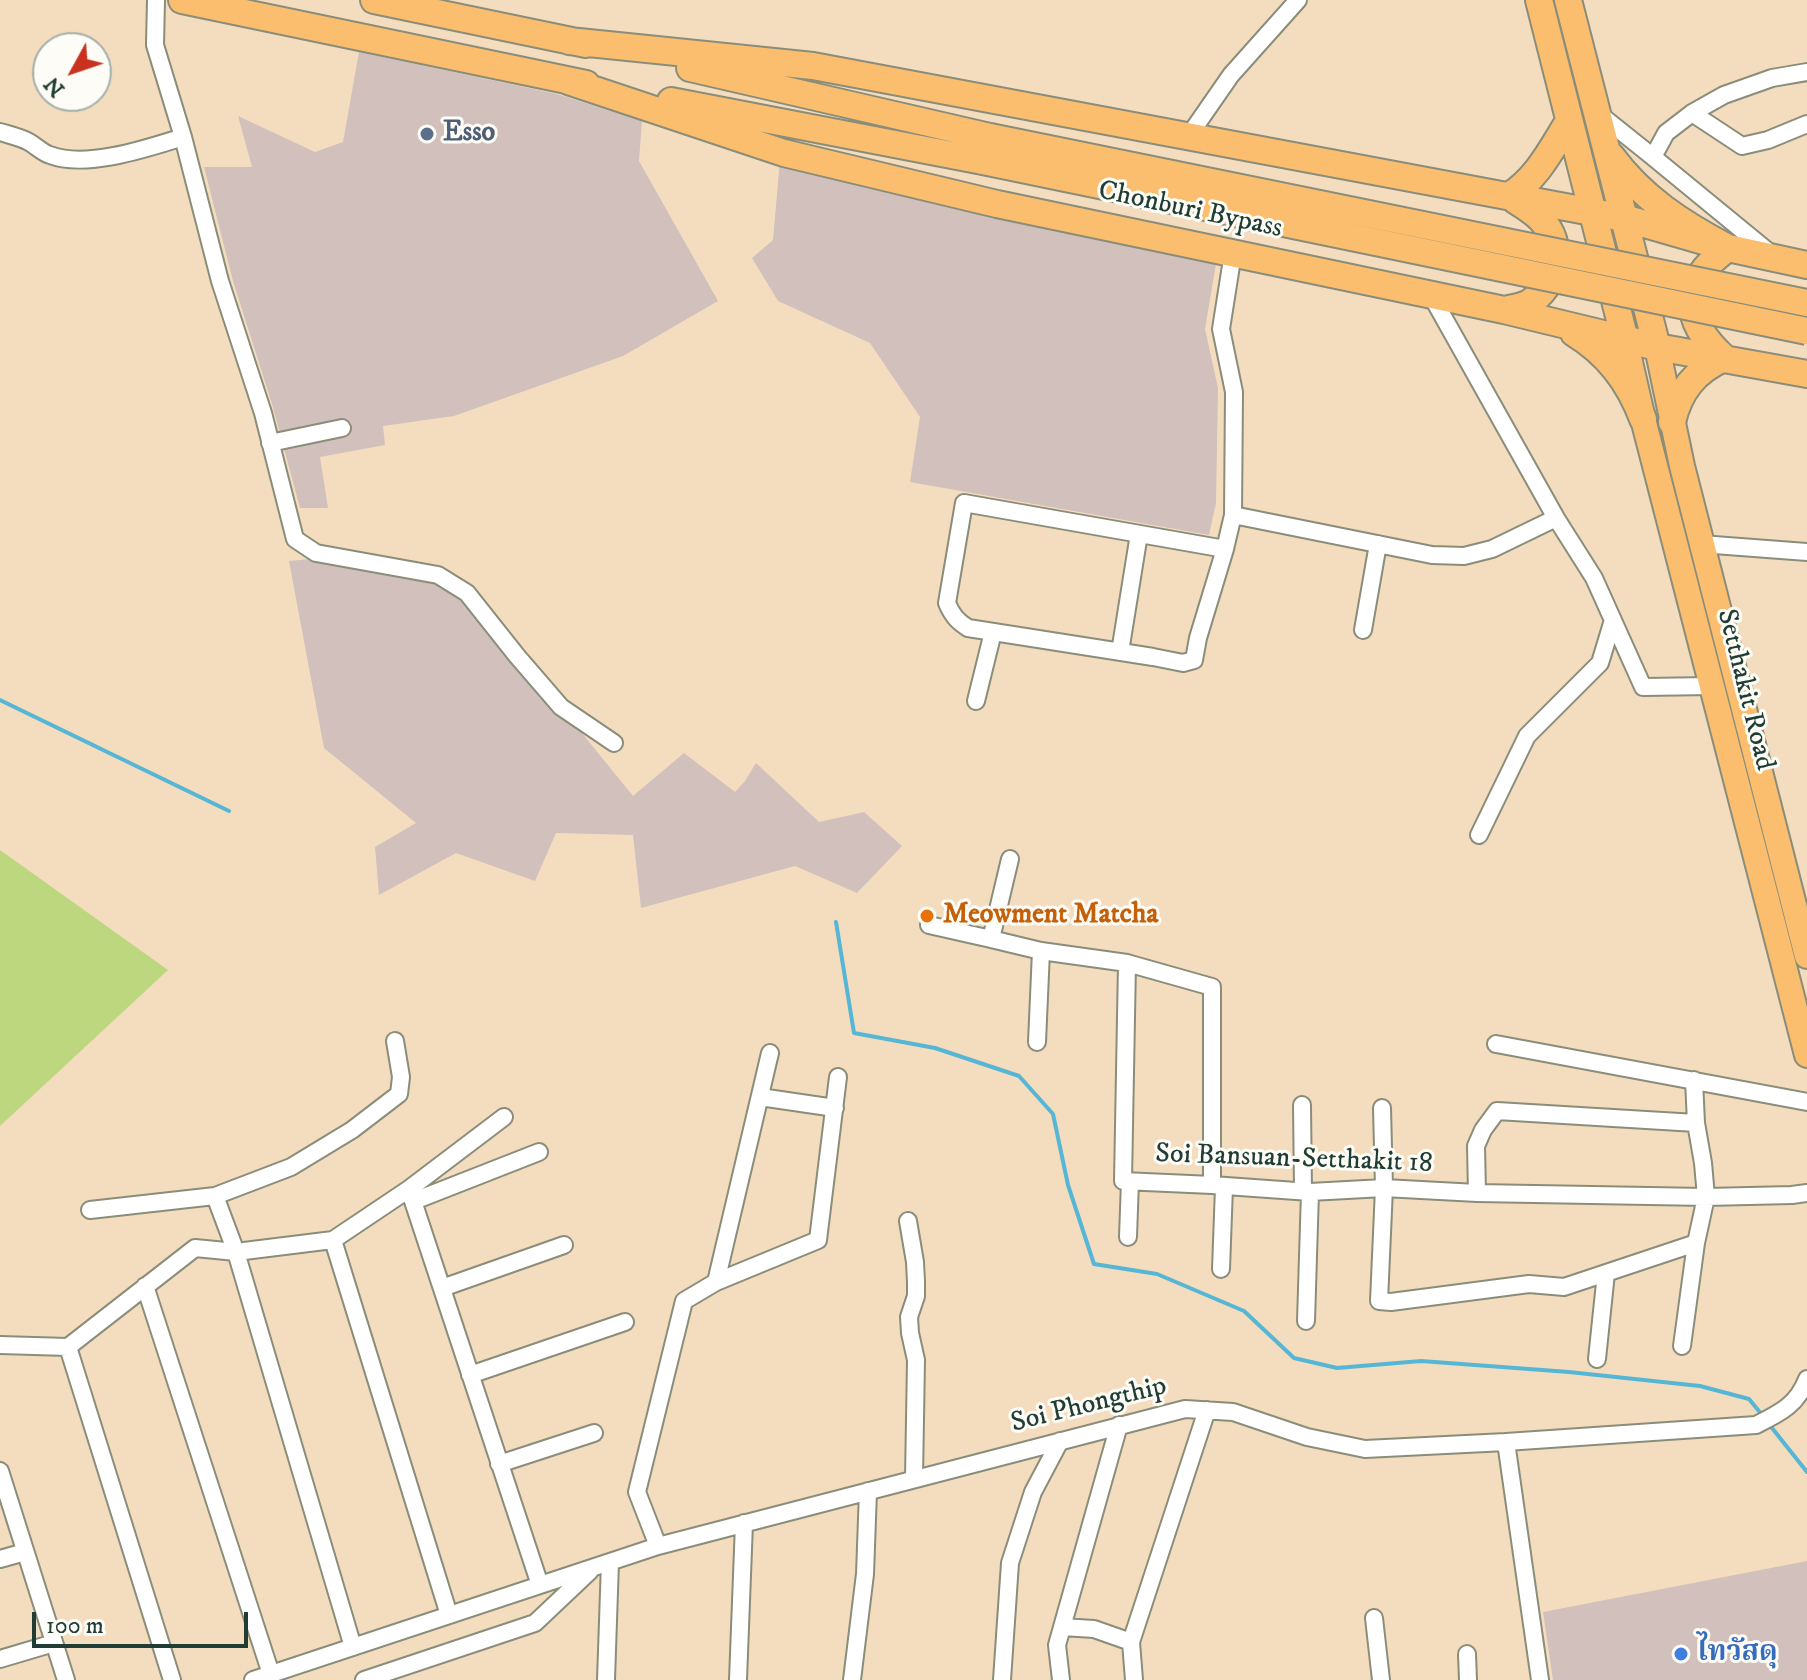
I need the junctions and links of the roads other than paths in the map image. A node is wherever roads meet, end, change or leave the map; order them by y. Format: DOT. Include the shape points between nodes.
graph roads {
  1 [pos="156,0"];
  2 [pos="182,0"];
  3 [pos="374,0"];
  4 [pos="1298,0"];
  5 [pos="1539,0"];
  6 [pos="1568,0"];
  7 [pos="569,41"];
  8 [pos="1807,72"];
  9 [pos="568,81"];
  10 [pos="1597,113"];
  11 [pos="1692,113"];
  12 [pos="1569,121"];
  13 [pos="1807,124"];
  14 [pos="0,132"];
  15 [pos="183,137"];
  16 [pos="1188,137"];
  17 [pos="987,149"];
  18 [pos="1607,150"];
  19 [pos="1653,157"];
  20 [pos="1509,196"];
  21 [pos="1592,212"];
  22 [pos="1624,218"];
  23 [pos="1728,248"];
  24 [pos="1233,253"];
  25 [pos="1778,259"];
  26 [pos="1807,265"];
  27 [pos="1431,295"];
  28 [pos="1807,303"];
  29 [pos="1504,310"];
  30 [pos="1550,321"];
  31 [pos="1807,331"];
  32 [pos="1625,340"];
  33 [pos="1657,347"];
  34 [pos="1724,358"];
  35 [pos="1807,374"];
  36 [pos="1643,419"];
  37 [pos="1672,422"];
  38 [pos="342,428"];
  39 [pos="270,443"];
  40 [pos="1233,515"];
  41 [pos="1556,518"];
  42 [pos="1139,534"];
  43 [pos="1378,544"];
  44 [pos="1701,544"];
  45 [pos="1225,549"];
  46 [pos="1807,552"];
  47 [pos="1613,620"];
  48 [pos="1363,630"];
  49 [pos="993,632"];
  50 [pos="1120,652"];
  51 [pos="1712,686"];
  52 [pos="976,701"];
  53 [pos="614,743"];
  54 [pos="1479,835"];
  55 [pos="1777,837"];
  56 [pos="1752,843"];
  57 [pos="1010,859"];
  58 [pos="929,925"];
  59 [pos="991,939"];
  60 [pos="1041,951"];
  61 [pos="1807,956"];
  62 [pos="1127,963"];
  63 [pos="395,1041"];
  64 [pos="1037,1042"];
  65 [pos="1496,1044"];
  66 [pos="770,1053"];
  67 [pos="1807,1055"];
  68 [pos="838,1077"];
  69 [pos="1694,1080"];
  70 [pos="760,1097"];
  71 [pos="1807,1102"];
  72 [pos="1302,1105"];
  73 [pos="835,1108"];
  74 [pos="1382,1108"];
  75 [pos="504,1117"];
  76 [pos="1696,1123"];
  77 [pos="539,1152"];
  78 [pos="1130,1181"];
  79 [pos="1218,1186"];
  80 [pos="1384,1188"];
  81 [pos="1307,1192"];
  82 [pos="1477,1193"];
  83 [pos="1807,1193"];
  84 [pos="411,1195"];
  85 [pos="215,1196"];
  86 [pos="1706,1197"];
  87 [pos="90,1210"];
  88 [pos="908,1221"];
  89 [pos="1128,1237"];
  90 [pos="333,1240"];
  91 [pos="1696,1243"];
  92 [pos="564,1245"];
  93 [pos="236,1252"];
  94 [pos="1221,1269"];
  95 [pos="1606,1273"];
  96 [pos="716,1282"];
  97 [pos="145,1286"];
  98 [pos="442,1288"];
  99 [pos="1306,1321"];
  100 [pos="625,1322"];
  101 [pos="0,1345"];
  102 [pos="1682,1346"];
  103 [pos="68,1347"];
  104 [pos="1597,1359"];
  105 [pos="470,1375"];
  106 [pos="1807,1379"];
  107 [pos="1207,1410"];
  108 [pos="1119,1425"];
  109 [pos="594,1433"];
  110 [pos="1060,1441"];
  111 [pos="1506,1442"];
  112 [pos="499,1464"];
  113 [pos="0,1471"];
  114 [pos="914,1478"];
  115 [pos="868,1491"];
  116 [pos="744,1523"];
  117 [pos="658,1546"];
  118 [pos="25,1552"];
  119 [pos="0,1559"];
  120 [pos="602,1564"];
  121 [pos="540,1585"];
  122 [pos="449,1615"];
  123 [pos="1374,1618"];
  124 [pos="1062,1627"];
  125 [pos="1131,1642"];
  126 [pos="54,1643"];
  127 [pos="353,1647"];
  128 [pos="1467,1654"];
  129 [pos="0,1659"];
  130 [pos="271,1674"];
  131 [pos="66,1680"];
  132 [pos="172,1680"];
  133 [pos="253,1680"];
  134 [pos="364,1680"];
  135 [pos="606,1680"];
  136 [pos="738,1680"];
  137 [pos="852,1680"];
  138 [pos="1002,1680"];
  139 [pos="1061,1680"];
  140 [pos="1134,1680"];
  141 [pos="1381,1680"];
  142 [pos="1468,1680"];
  143 [pos="1540,1680"];
  1 -- 15 [label="street" via="155,45"];
  2 -- 9 [label="highway, Chonburi Bypass"];
  3 -- 7 [label="highway, Chonburi Bypass"];
  4 -- 16 [label="street" via="1231,75"];
  5 -- 12 [label="highway"];
  6 -- 10 [label="highway"];
  7 -- 16 [label="highway, Chonburi Bypass" via="813,66"];
  7 -- 17 [label="highway, Chonburi Bypass"];
  8 -- 11 [label="street" via="1724,95"];
  9 -- 17 [label="highway, Chonburi Bypass"];
  9 -- 24 [label="highway, Chonburi Bypass" via="784,153"];
  10 -- 18 [label="highway"];
  10 -- 19 [label="street"];
  11 -- 13 [label="street" via="1742,146"];
  11 -- 19 [label="street" via="1666,133"];
  12 -- 20 [label="highway" via="1541,166"];
  12 -- 21 [label="highway"];
  14 -- 15 [label="street" via="49,155 71,159 111,156"];
  15 -- 39 [label="street"];
  16 -- 20 [label="highway, Chonburi Bypass"];
  17 -- 28 [label="highway, Chonburi Bypass, bridge"];
  17 -- 31 [label="highway, Chonburi Bypass, bridge"];
  18 -- 22 [label="highway"];
  18 -- 23 [label="highway" via="1661,208"];
  19 -- 25 [label="street"];
  20 -- 21 [label="highway, Chonburi Bypass"];
  20 -- 29 [label="highway" via="1547,225 1556,247 1555,270 1545,290 1527,304"];
  21 -- 22 [label="highway, Chonburi Bypass"];
  21 -- 32 [label="highway"];
  22 -- 23 [label="highway, Chonburi Bypass"];
  22 -- 33 [label="highway"];
  23 -- 25 [label="highway, Chonburi Bypass"];
  23 -- 34 [label="highway" via="1701,273 1692,310 1698,328"];
  24 -- 27 [label="highway, Chonburi Bypass"];
  24 -- 40 [label="street" via="1221,329 1234,392"];
  25 -- 26 [label="highway, Chonburi Bypass"];
  27 -- 29 [label="highway, Chonburi Bypass"];
  27 -- 41 [label="street"];
  29 -- 30 [label="highway, Chonburi Bypass"];
  30 -- 32 [label="highway, Chonburi Bypass"];
  30 -- 36 [label="highway" via="1601,352 1626,383"];
  32 -- 33 [label="highway, Chonburi Bypass"];
  32 -- 36 [label="main road, Setthakit Road"];
  33 -- 34 [label="highway, Chonburi Bypass"];
  33 -- 37 [label="main road, Setthakit Road"];
  34 -- 35 [label="highway, Chonburi Bypass"];
  34 -- 37 [label="highway" via="1689,383"];
  36 -- 51 [label="main road, Setthakit Road"];
  37 -- 44 [label="main road, Setthakit Road"];
  38 -- 39 [label="street"];
  39 -- 53 [label="street" via="295,539 316,553 438,575 467,593 561,707"];
  40 -- 43 [label="street"];
  40 -- 45 [label="street"];
  41 -- 43 [label="street" via="1492,549 1464,556"];
  41 -- 47 [label="street"];
  42 -- 45 [label="street"];
  42 -- 49 [label="street" via="964,503 947,603 952,616 968,628"];
  42 -- 50 [label="street"];
  43 -- 48 [label="street"];
  44 -- 46 [label="street"];
  44 -- 55 [label="main road, Setthakit Road"];
  45 -- 50 [label="street" via="1194,660 1183,663"];
  47 -- 51 [label="street" via="1643,687"];
  47 -- 54 [label="street" via="1600,663 1527,736"];
  49 -- 50 [label="street"];
  49 -- 52 [label="street"];
  51 -- 56 [label="main road, Setthakit Road"];
  55 -- 56 [label="main road"];
  55 -- 61 [label="main road, Setthakit Road"];
  56 -- 67 [label="main road, Setthakit Road"];
  57 -- 59 [label="street"];
  58 -- 59 [label="street"];
  59 -- 60 [label="street"];
  60 -- 62 [label="street"];
  60 -- 64 [label="street"];
  62 -- 78 [label="street, Soi Bansuan-Setthakit 18" via="1123,1181"];
  62 -- 79 [label="street" via="1212,987"];
  63 -- 85 [label="street" via="399,1094 291,1167"];
  65 -- 69 [label="street"];
  66 -- 70 [label="street"];
  68 -- 73 [label="street"];
  69 -- 71 [label="street"];
  69 -- 76 [label="street"];
  70 -- 73 [label="street"];
  70 -- 96 [label="street"];
  72 -- 81 [label="street"];
  73 -- 96 [label="street" via="818,1240"];
  74 -- 80 [label="street"];
  75 -- 84 [label="street"];
  76 -- 82 [label="street" via="1497,1111 1476,1146"];
  76 -- 86 [label="street"];
  77 -- 84 [label="street"];
  78 -- 79 [label="street, Soi Bansuan-Setthakit 18"];
  78 -- 89 [label="street"];
  79 -- 81 [label="street, Soi Bansuan-Setthakit 18"];
  79 -- 94 [label="street"];
  80 -- 81 [label="street, Soi Bansuan-Setthakit 18"];
  80 -- 82 [label="street, Soi Bansuan-Setthakit 18"];
  80 -- 95 [label="street" via="1379,1301 1529,1284 1564,1287"];
  81 -- 99 [label="street"];
  82 -- 86 [label="street, Soi Bansuan-Setthakit 18"];
  83 -- 86 [label="street, Soi Bansuan-Setthakit 18"];
  84 -- 90 [label="street"];
  84 -- 98 [label="street"];
  85 -- 87 [label="street"];
  85 -- 93 [label="street"];
  86 -- 91 [label="street"];
  88 -- 114 [label="street" via="916,1282 909,1317 916,1360"];
  90 -- 93 [label="street"];
  90 -- 122 [label="street"];
  91 -- 95 [label="street"];
  91 -- 102 [label="street"];
  92 -- 98 [label="street"];
  93 -- 97 [label="street" via="195,1248"];
  93 -- 127 [label="street"];
  95 -- 104 [label="street"];
  96 -- 117 [label="street" via="684,1301 637,1492"];
  97 -- 103 [label="street"];
  97 -- 130 [label="street"];
  98 -- 105 [label="street"];
  100 -- 105 [label="street"];
  101 -- 103 [label="street"];
  103 -- 132 [label="street"];
  105 -- 112 [label="street"];
  106 -- 111 [label="street, Soi Phongthip" via="1801,1394 1780,1413 1756,1425"];
  107 -- 108 [label="street, Soi Phongthip" via="1185,1409"];
  107 -- 111 [label="street, Soi Phongthip" via="1233,1412 1307,1437 1365,1449"];
  107 -- 125 [label="street"];
  108 -- 110 [label="street, Soi Phongthip"];
  108 -- 124 [label="street"];
  109 -- 112 [label="street"];
  110 -- 114 [label="street, Soi Phongthip"];
  110 -- 138 [label="street" via="1033,1492 1010,1563"];
  111 -- 143 [label="street"];
  112 -- 121 [label="street"];
  113 -- 118 [label="street"];
  114 -- 115 [label="street, Soi Phongthip"];
  115 -- 116 [label="street, Soi Phongthip"];
  115 -- 137 [label="street" via="865,1574"];
  116 -- 117 [label="street, Soi Phongthip"];
  116 -- 136 [label="street"];
  117 -- 120 [label="street, Soi Phongthip"];
  118 -- 119 [label="street"];
  118 -- 126 [label="street"];
  120 -- 121 [label="street, Soi Phongthip"];
  120 -- 134 [label="street" via="535,1623"];
  120 -- 135 [label="street"];
  121 -- 122 [label="street, Soi Phongthip"];
  122 -- 127 [label="street, Soi Phongthip"];
  123 -- 141 [label="street"];
  124 -- 125 [label="street" via="1094,1629"];
  124 -- 139 [label="street" via="1057,1645"];
  125 -- 140 [label="street"];
  126 -- 129 [label="street"];
  126 -- 131 [label="street"];
  127 -- 130 [label="street, Soi Phongthip"];
  128 -- 142 [label="street"];
  130 -- 133 [label="street, Soi Phongthip"];
}
